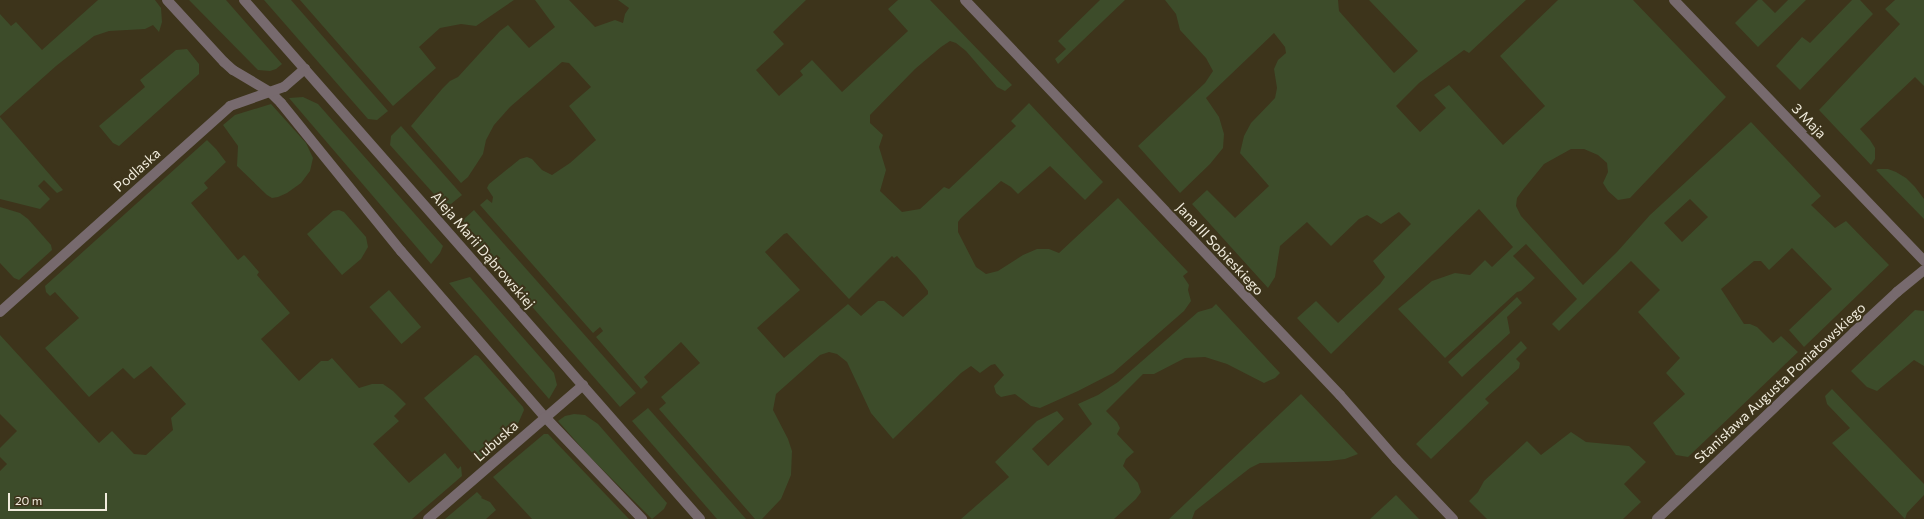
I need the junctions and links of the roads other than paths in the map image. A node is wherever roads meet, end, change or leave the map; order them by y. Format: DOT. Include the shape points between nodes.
graph roads {
  1 [pos="167,0"];
  2 [pos="244,0"];
  3 [pos="965,0"];
  4 [pos="1674,0"];
  5 [pos="305,69"];
  6 [pos="270,92"];
  7 [pos="1924,261"];
  8 [pos="1924,270"];
  9 [pos="0,312"];
  10 [pos="583,385"];
  11 [pos="545,417"];
  12 [pos="428,519"];
  13 [pos="642,519"];
  14 [pos="700,519"];
  15 [pos="1453,519"];
  16 [pos="1657,519"];
  1 -- 6 [label="street" via="224,62"];
  2 -- 5 [label="street, Aleja Marii Dąbrowskiej"];
  3 -- 15 [label="street, Jana III Sobieskiego" via="1340,395"];
  4 -- 7 [label="street, 3 Maja"];
  5 -- 6 [label="street, Podlaska" via="284,87"];
  5 -- 10 [label="street, Aleja Marii Dąbrowskiej"];
  6 -- 9 [label="street, Podlaska" via="228,107"];
  6 -- 11 [label="street" via="281,102 401,251"];
  8 -- 16 [label="street, Stanisława Augusta Poniatowskiego" via="1854,332"];
  10 -- 11 [label="street, Lubuska"];
  10 -- 14 [label="street, Aleja Marii Dąbrowskiej"];
  11 -- 12 [label="street, Lubuska"];
  11 -- 13 [label="street"];
}
